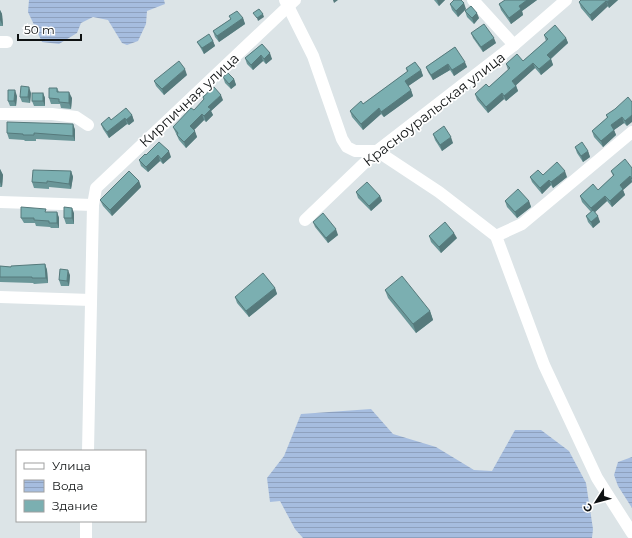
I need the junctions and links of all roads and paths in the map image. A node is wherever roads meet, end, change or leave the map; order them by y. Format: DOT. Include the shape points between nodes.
graph roads {
  1 [pos="473,0"];
  2 [pos="566,0"];
  3 [pos="290,2"];
  4 [pos="514,45"];
  5 [pos="0,114"];
  6 [pos="88,125"];
  7 [pos="632,132"];
  8 [pos="377,151"];
  9 [pos="0,202"];
  10 [pos="93,206"];
  11 [pos="305,220"];
  12 [pos="496,236"];
  13 [pos="0,296"];
  14 [pos="91,300"];
  15 [pos="88,450"];
  16 [pos="86,522"];
  17 [pos="632,533"];
  18 [pos="86,538"];
  1 -- 4 [label="street"];
  2 -- 4 [label="street, Красноуральская улица"];
  3 -- 8 [label="street" via="313,56 342,139 347,147 355,151"];
  3 -- 10 [label="street, Кирпичная улица" via="96,188"];
  4 -- 8 [label="street, Красноуральская улица"];
  5 -- 6 [label="street" via="52,114 76,117"];
  7 -- 12 [label="street" via="522,224"];
  8 -- 11 [label="street, Красноуральская улица"];
  8 -- 12 [label="street" via="440,192"];
  9 -- 10 [label="street"];
  10 -- 14 [label="street, Кирпичная улица"];
  12 -- 17 [label="street" via="544,365 597,478"];
  13 -- 14 [label="street"];
  14 -- 15 [label="street, Кирпичная улица"];
  16 -- 18 [label="street"];
}
